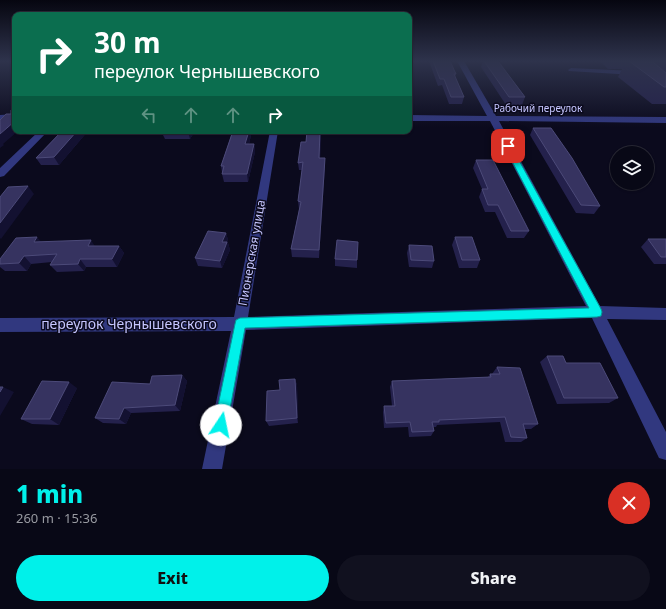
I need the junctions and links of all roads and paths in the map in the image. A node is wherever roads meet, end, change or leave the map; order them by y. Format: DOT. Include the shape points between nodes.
graph roads {
  1 [pos="473,83"];
  2 [pos="12,117"];
  3 [pos="0,118"];
  4 [pos="412,118"];
  5 [pos="493,118"];
  6 [pos="666,120"];
  7 [pos="41,134"];
  8 [pos="273,134"];
  9 [pos="0,174"];
  10 [pos="597,312"];
  11 [pos="666,314"];
  12 [pos="240,324"];
  13 [pos="0,325"];
  14 [pos="666,451"];
  15 [pos="212,469"];
  1 -- 5 [label="street"];
  2 -- 3 [label="street"];
  4 -- 5 [label="street, Рабочий переулок"];
  5 -- 6 [label="street, Рабочий переулок"];
  5 -- 10 [label="street"];
  7 -- 9 [label="street"];
  8 -- 12 [label="street, Пионерская улица"];
  10 -- 11 [label="street, переулок Чернышевского"];
  10 -- 12 [label="street, переулок Чернышевского"];
  10 -- 14 [label="street"];
  12 -- 13 [label="street, переулок Чернышевского"];
  12 -- 15 [label="street, Пионерская улица"];
}
